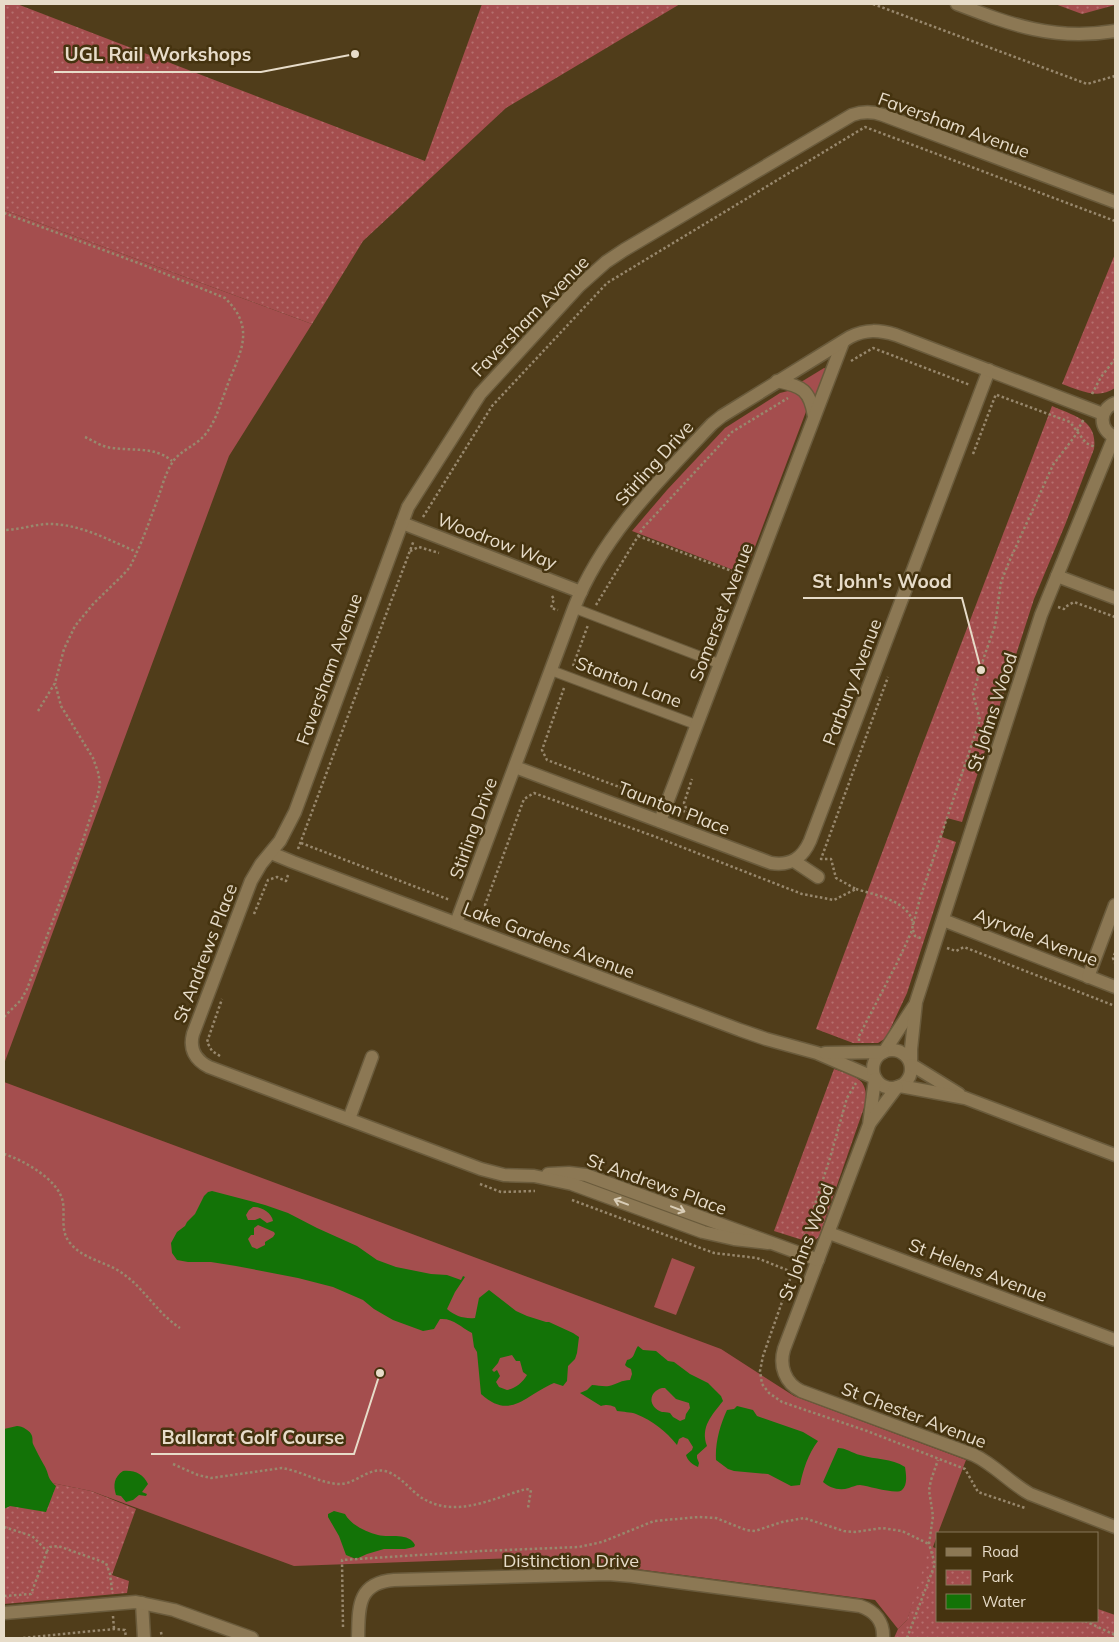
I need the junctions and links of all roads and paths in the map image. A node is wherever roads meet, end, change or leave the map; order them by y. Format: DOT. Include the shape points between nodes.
graph roads {
  1 [pos="873,4"];
  2 [pos="957,4"];
  3 [pos="1115,31"];
  4 [pos="1115,76"];
  5 [pos="1115,202"];
  6 [pos="4,213"];
  7 [pos="1115,221"];
  8 [pos="843,342"];
  9 [pos="1115,359"];
  10 [pos="852,360"];
  11 [pos="989,370"];
  12 [pos="777,381"];
  13 [pos="982,389"];
  14 [pos="803,390"];
  15 [pos="996,394"];
  16 [pos="1092,394"];
  17 [pos="1115,403"];
  18 [pos="1103,414"];
  19 [pos="814,416"];
  20 [pos="1085,417"];
  21 [pos="1077,431"];
  22 [pos="85,437"];
  23 [pos="1115,437"];
  24 [pos="1093,446"];
  25 [pos="972,458"];
  26 [pos="172,461"];
  27 [pos="402,523"];
  28 [pos="418,529"];
  29 [pos="4,530"];
  30 [pos="638,536"];
  31 [pos="137,552"];
  32 [pos="754,574"];
  33 [pos="1057,576"];
  34 [pos="581,592"];
  35 [pos="1115,598"];
  36 [pos="1046,603"];
  37 [pos="574,608"];
  38 [pos="592,614"];
  39 [pos="1115,617"];
  40 [pos="720,664"];
  41 [pos="550,670"];
  42 [pos="888,677"];
  43 [pos="55,683"];
  44 [pos="38,710"];
  45 [pos="696,725"];
  46 [pos="542,750"];
  47 [pos="515,767"];
  48 [pos="666,805"];
  49 [pos="688,813"];
  50 [pos="660,821"];
  51 [pos="656,838"];
  52 [pos="301,843"];
  53 [pos="271,853"];
  54 [pos="821,859"];
  55 [pos="794,861"];
  56 [pos="293,862"];
  57 [pos="818,877"];
  58 [pos="856,889"];
  59 [pos="1115,904"];
  60 [pos="463,905"];
  61 [pos="254,914"];
  62 [pos="943,920"];
  63 [pos="456,923"];
  64 [pos="913,927"];
  65 [pos="936,943"];
  66 [pos="1115,953"];
  67 [pos="1115,963"];
  68 [pos="1088,977"];
  69 [pos="1115,987"];
  70 [pos="225,991"];
  71 [pos="916,1002"];
  72 [pos="1115,1006"];
  73 [pos="4,1016"];
  74 [pos="883,1052"];
  75 [pos="817,1053"];
  76 [pos="858,1053"];
  77 [pos="372,1057"];
  78 [pos="911,1064"];
  79 [pos="216,1069"];
  80 [pos="858,1070"];
  81 [pos="875,1078"];
  82 [pos="899,1086"];
  83 [pos="965,1098"];
  84 [pos="349,1119"];
  85 [pos="869,1125"];
  86 [pos="4,1154"];
  87 [pos="1115,1155"];
  88 [pos="829,1233"];
  89 [pos="798,1253"];
  90 [pos="818,1260"];
  91 [pos="792,1272"];
  92 [pos="180,1328"];
  93 [pos="1115,1340"];
  94 [pos="784,1373"];
  95 [pos="938,1460"];
  96 [pos="174,1464"];
  97 [pos="528,1508"];
  98 [pos="4,1527"];
  99 [pos="1115,1527"];
  100 [pos="929,1544"];
  101 [pos="47,1551"];
  102 [pos="936,1564"];
  103 [pos="113,1594"];
  104 [pos="4,1596"];
  105 [pos="142,1603"];
  106 [pos="4,1613"];
  107 [pos="1087,1622"];
  108 [pos="344,1629"];
  109 [pos="161,1632"];
  110 [pos="1115,1635"];
  111 [pos="23,1638"];
  112 [pos="126,1638"];
  113 [pos="144,1638"];
  114 [pos="162,1638"];
  115 [pos="252,1638"];
  116 [pos="358,1638"];
  117 [pos="883,1638"];
  118 [pos="907,1638"];
  1 -- 4 [label="path" via="1087,84"];
  2 -- 3 [label="street" via="1039,31 1078,35"];
  5 -- 27 [label="street, Faversham Avenue" via="883,115 866,112 852,115 624,250 588,277 477,398 415,496"];
  6 -- 26 [label="path" via="214,292 232,305 239,316 243,341 217,416 202,438"];
  7 -- 28 [label="path" via="865,127 607,283 492,406"];
  8 -- 11 [label="street, Stirling Drive" via="862,332 878,330"];
  8 -- 12 [label="street, Stirling Drive"];
  8 -- 19 [label="street, Somerset Avenue"];
  9 -- 16 [label="path"];
  10 -- 13 [label="path" via="873,348"];
  11 -- 13 [label="street, Parbury Avenue"];
  11 -- 18 [label="street, Stirling Drive"];
  12 -- 14 [label="street"];
  12 -- 34 [label="street, Stirling Drive" via="717,420 655,485 623,523"];
  13 -- 15 [label="path"];
  13 -- 55 [label="street, Parbury Avenue" via="810,841 804,853"];
  14 -- 19 [label="street" via="811,400"];
  14 -- 30 [label="path" via="732,432"];
  15 -- 21 [label="path" via="1070,422"];
  15 -- 25 [label="path"];
  17 -- 18 [label="street"];
  18 -- 23 [label="street" via="1105,430"];
  19 -- 32 [label="street, Somerset Avenue"];
  20 -- 21 [label="path"];
  21 -- 24 [label="path" via="1086,443"];
  21 -- 64 [label="path" via="1053,465 1001,582 996,626 973,694 980,720"];
  22 -- 26 [label="path" via="107,447 158,452"];
  23 -- 33 [label="street, St Johns Wood"];
  26 -- 31 [label="path"];
  27 -- 28 [label="street, Woodrow Way"];
  27 -- 53 [label="street, Faversham Avenue" via="294,812"];
  28 -- 34 [label="street, Woodrow Way"];
  28 -- 52 [label="path"];
  29 -- 31 [label="path" via="44,524 66,526"];
  30 -- 32 [label="path" via="737,573 739,569"];
  30 -- 38 [label="path"];
  31 -- 43 [label="path" via="130,567 75,626 64,649"];
  32 -- 40 [label="street, Somerset Avenue"];
  33 -- 35 [label="street"];
  33 -- 36 [label="street, St Johns Wood"];
  34 -- 37 [label="street, Stirling Drive"];
  36 -- 39 [label="path" via="1064,609 1074,602"];
  36 -- 62 [label="street, St Johns Wood"];
  37 -- 38 [label="lane"];
  37 -- 41 [label="street, Stirling Drive"];
  38 -- 40 [label="lane"];
  40 -- 45 [label="street, Somerset Avenue"];
  41 -- 45 [label="lane, Stanton Lane"];
  41 -- 47 [label="street, Stirling Drive"];
  42 -- 54 [label="path"];
  43 -- 44 [label="path"];
  43 -- 73 [label="path" via="61,706 93,758 100,783 80,849 27,989 21,1000"];
  45 -- 48 [label="street, Somerset Avenue"];
  46 -- 48 [label="path" via="547,760"];
  47 -- 50 [label="street, Taunton Place"];
  47 -- 60 [label="street, Stirling Drive"];
  48 -- 49 [label="path"];
  48 -- 50 [label="street, Somerset Avenue"];
  50 -- 55 [label="street, Taunton Place" via="771,863"];
  51 -- 60 [label="path" via="534,793 524,799 485,905 489,915"];
  52 -- 56 [label="path"];
  52 -- 60 [label="path"];
  53 -- 56 [label="street, Lake Gardens Avenue"];
  53 -- 79 [label="street, St Andrews Place" via="248,887 192,1036 196,1057"];
  55 -- 57 [label="street"];
  56 -- 61 [label="path" via="286,881 276,877 268,880"];
  56 -- 63 [label="street, Lake Gardens Avenue"];
  58 -- 64 [label="path" via="904,908 911,916"];
  59 -- 68 [label="street"];
  60 -- 63 [label="street, Stirling Drive"];
  62 -- 65 [label="street, St Johns Wood"];
  62 -- 68 [label="street, Ayrvale Avenue"];
  63 -- 75 [label="street, Lake Gardens Avenue" via="740,1030"];
  64 -- 65 [label="path" via="915,936"];
  64 -- 76 [label="path" via="898,963 859,1036"];
  65 -- 71 [label="street, St Johns Wood"];
  65 -- 72 [label="path" via="956,951 964,947"];
  66 -- 67 [label="path"];
  68 -- 69 [label="street, Ayrvale Avenue"];
  70 -- 79 [label="path" via="207,1042 212,1052 220,1055"];
  71 -- 74 [label="street, St Johns Wood"];
  71 -- 78 [label="street, St Johns Wood"];
  74 -- 76 [label="street, Lake Gardens Avenue"];
  74 -- 78 [label="street" via="899,1051"];
  74 -- 81 [label="street" via="873,1065"];
  75 -- 76 [label="street, Lake Gardens Avenue"];
  75 -- 80 [label="street, Lake Gardens Avenue"];
  77 -- 84 [label="street"];
  78 -- 82 [label="street" via="909,1078"];
  78 -- 83 [label="street"];
  79 -- 84 [label="street, St Andrews Place"];
  80 -- 81 [label="street, Lake Gardens Avenue"];
  80 -- 89 [label="path"];
  81 -- 82 [label="street" via="886,1087"];
  81 -- 85 [label="street, St Johns Wood"];
  82 -- 83 [label="street"];
  82 -- 85 [label="street, St Johns Wood"];
  83 -- 87 [label="street"];
  84 -- 89 [label="street, St Andrews Place" via="508,1176 564,1172 586,1175"];
  85 -- 88 [label="street, St Johns Wood"];
  86 -- 92 [label="path" via="44,1176 59,1190 63,1200 63,1228 76,1250 123,1273 166,1318"];
  88 -- 90 [label="street, St Johns Wood"];
  88 -- 93 [label="street, St Helens Avenue"];
  89 -- 90 [label="street, St Andrews Place"];
  89 -- 91 [label="path"];
  90 -- 94 [label="street, St Johns Wood" via="783,1352"];
  94 -- 99 [label="street, St Chester Avenue" via="798,1389 974,1455 1030,1494"];
  95 -- 100 [label="path" via="930,1485 933,1516"];
  96 -- 97 [label="path" via="211,1478 282,1468 338,1484 383,1470 423,1499 447,1506 462,1507 491,1501 526,1488 531,1490"];
  98 -- 101 [label="path" via="32,1536"];
  100 -- 102 [label="path"];
  100 -- 108 [label="path" via="902,1531 882,1528 844,1531 804,1518 755,1531 699,1516 654,1521 602,1542 579,1547 342,1560"];
  101 -- 103 [label="path" via="58,1546 106,1563"];
  101 -- 104 [label="path" via="31,1594"];
  102 -- 118 [label="path"];
  105 -- 106 [label="street"];
  105 -- 113 [label="street"];
  105 -- 115 [label="street" via="174,1610"];
  107 -- 110 [label="path"];
  109 -- 114 [label="path"];
  111 -- 112 [label="path" via="114,1629 125,1630"];
  116 -- 117 [label="street, Distinction Drive" via="359,1608 365,1593 383,1582 621,1574 860,1606 870,1610 880,1621"];
}
